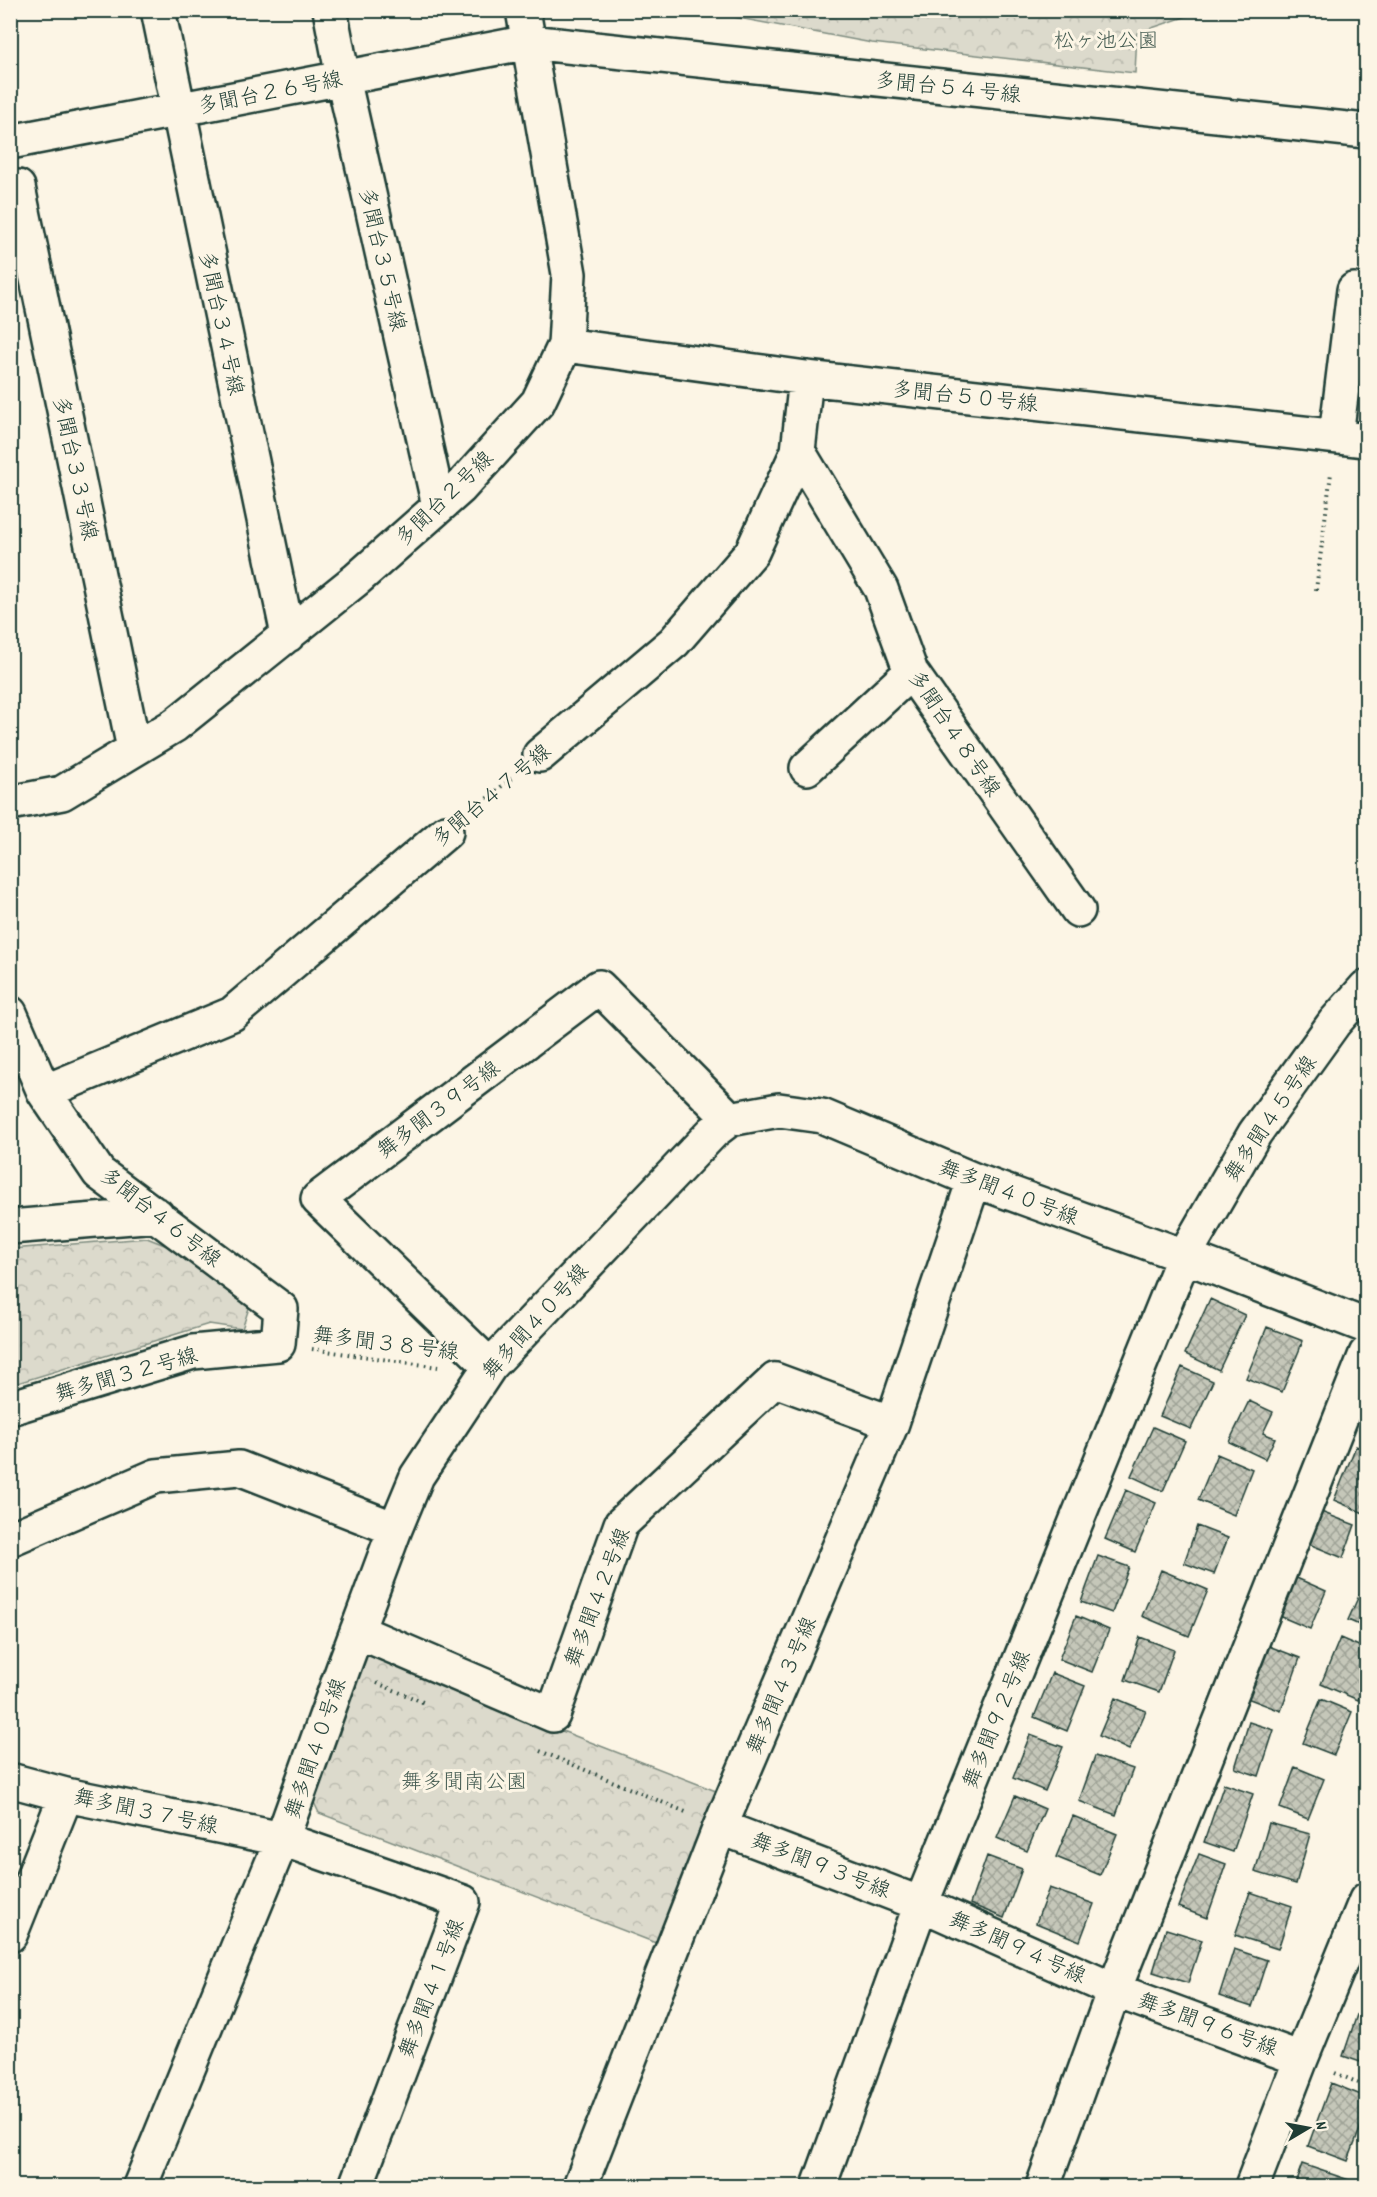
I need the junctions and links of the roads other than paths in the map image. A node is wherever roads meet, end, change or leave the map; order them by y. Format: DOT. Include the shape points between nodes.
graph roads {
  1 [pos="158,10"];
  2 [pos="330,10"];
  3 [pos="523,10"];
  4 [pos="529,42"];
  5 [pos="343,78"];
  6 [pos="177,110"];
  7 [pos="1366,131"];
  8 [pos="10,142"];
  9 [pos="18,187"];
  10 [pos="1354,290"];
  11 [pos="565,345"];
  12 [pos="806,378"];
  13 [pos="1345,447"];
  14 [pos="798,451"];
  15 [pos="439,506"];
  16 [pos="288,635"];
  17 [pos="911,672"];
  18 [pos="134,749"];
  19 [pos="540,754"];
  20 [pos="807,768"];
  21 [pos="10,803"];
  22 [pos="446,832"];
  23 [pos="1078,910"];
  24 [pos="1366,987"];
  25 [pos="10,1013"];
  26 [pos="44,1092"];
  27 [pos="730,1119"];
  28 [pos="974,1180"];
  29 [pos="157,1215"];
  30 [pos="10,1227"];
  31 [pos="1184,1256"];
  32 [pos="1366,1326"];
  33 [pos="278,1344"];
  34 [pos="1366,1354"];
  35 [pos="490,1366"];
  36 [pos="10,1408"];
  37 [pos="892,1423"];
  38 [pos="394,1529"];
  39 [pos="10,1539"];
  40 [pos="357,1631"];
  41 [pos="10,1780"];
  42 [pos="66,1795"];
  43 [pos="720,1827"];
  44 [pos="282,1839"];
  45 [pos="1366,1900"];
  46 [pos="921,1904"];
  47 [pos="10,1935"];
  48 [pos="1114,1990"];
  49 [pos="1301,2059"];
  50 [pos="140,2187"];
  51 [pos="356,2187"];
  52 [pos="580,2187"];
  53 [pos="819,2187"];
  54 [pos="1043,2187"];
  55 [pos="1252,2187"];
  1 -- 6 [label="street, 多聞台３４号線"];
  2 -- 5 [label="street, 多聞台３５号線"];
  3 -- 4 [label="street, 多聞台２号線"];
  4 -- 5 [label="street, 多聞台２６号線"];
  4 -- 7 [label="street, 多聞台５４号線"];
  4 -- 11 [label="street, 多聞台２号線" via="569,274"];
  5 -- 6 [label="street, 多聞台２６号線"];
  5 -- 15 [label="street, 多聞台３５号線"];
  6 -- 8 [label="street, 多聞台２６号線"];
  6 -- 16 [label="street, 多聞台３４号線"];
  9 -- 18 [label="street, 多聞台３３号線"];
  10 -- 13 [label="street"];
  11 -- 12 [label="street, 多聞台５０号線"];
  11 -- 15 [label="street, 多聞台２号線" via="538,402"];
  12 -- 13 [label="street, 多聞台５０号線"];
  12 -- 14 [label="street, 多聞台４７号線"];
  14 -- 17 [label="street, 多聞台４８号線" via="881,589"];
  14 -- 19 [label="street, 多聞台４７号線" via="752,552 674,642"];
  15 -- 16 [label="street, 多聞台２号線"];
  16 -- 18 [label="street, 多聞台２号線" via="175,725"];
  17 -- 20 [label="street"];
  17 -- 23 [label="street, 多聞台４８号線"];
  18 -- 21 [label="street, 多聞台２号線" via="62,793"];
  22 -- 26 [label="street, 多聞台４７号線" via="232,1014"];
  24 -- 31 [label="street, 舞多聞４５号線" via="1255,1133"];
  25 -- 26 [label="street, 多聞台４６号線"];
  26 -- 29 [label="street, 多聞台４６号線" via="99,1173"];
  27 -- 28 [label="street, 舞多聞４０号線" via="779,1110 822,1116"];
  27 -- 35 [label="street, 舞多聞４０号線" via="712,1131"];
  27 -- 35 [label="street, 舞多聞３９号線" via="599,987 318,1199"];
  28 -- 31 [label="street, 舞多聞４０号線"];
  28 -- 37 [label="street, 舞多聞４３号線"];
  29 -- 30 [label="street"];
  29 -- 33 [label="street, 多聞台４６号線" via="281,1309"];
  31 -- 32 [label="street, 舞多聞４０号線"];
  31 -- 46 [label="street, 舞多聞９２号線"];
  33 -- 36 [label="street, 舞多聞３２号線" via="193,1352"];
  34 -- 48 [label="street"];
  35 -- 38 [label="street, 舞多聞４０号線" via="417,1476"];
  37 -- 40 [label="street, 舞多聞４２号線" via="775,1380 621,1524 553,1715"];
  37 -- 43 [label="street, 舞多聞４３号線"];
  38 -- 39 [label="street" via="239,1468 156,1476"];
  38 -- 40 [label="street, 舞多聞４０号線"];
  40 -- 44 [label="street, 舞多聞４０号線"];
  41 -- 42 [label="street, 舞多聞３７号線"];
  42 -- 44 [label="street, 舞多聞３７号線"];
  42 -- 47 [label="street"];
  43 -- 46 [label="street, 舞多聞９３号線"];
  43 -- 52 [label="street, 舞多聞４３号線"];
  44 -- 50 [label="street, 舞多聞４０号線"];
  44 -- 51 [label="street, 舞多聞４１号線" via="463,1902"];
  45 -- 49 [label="street"];
  46 -- 48 [label="street, 舞多聞９４号線"];
  46 -- 53 [label="street, 舞多聞９２号線"];
  48 -- 49 [label="street, 舞多聞９６号線"];
  48 -- 54 [label="street"];
  49 -- 55 [label="street"];
}
